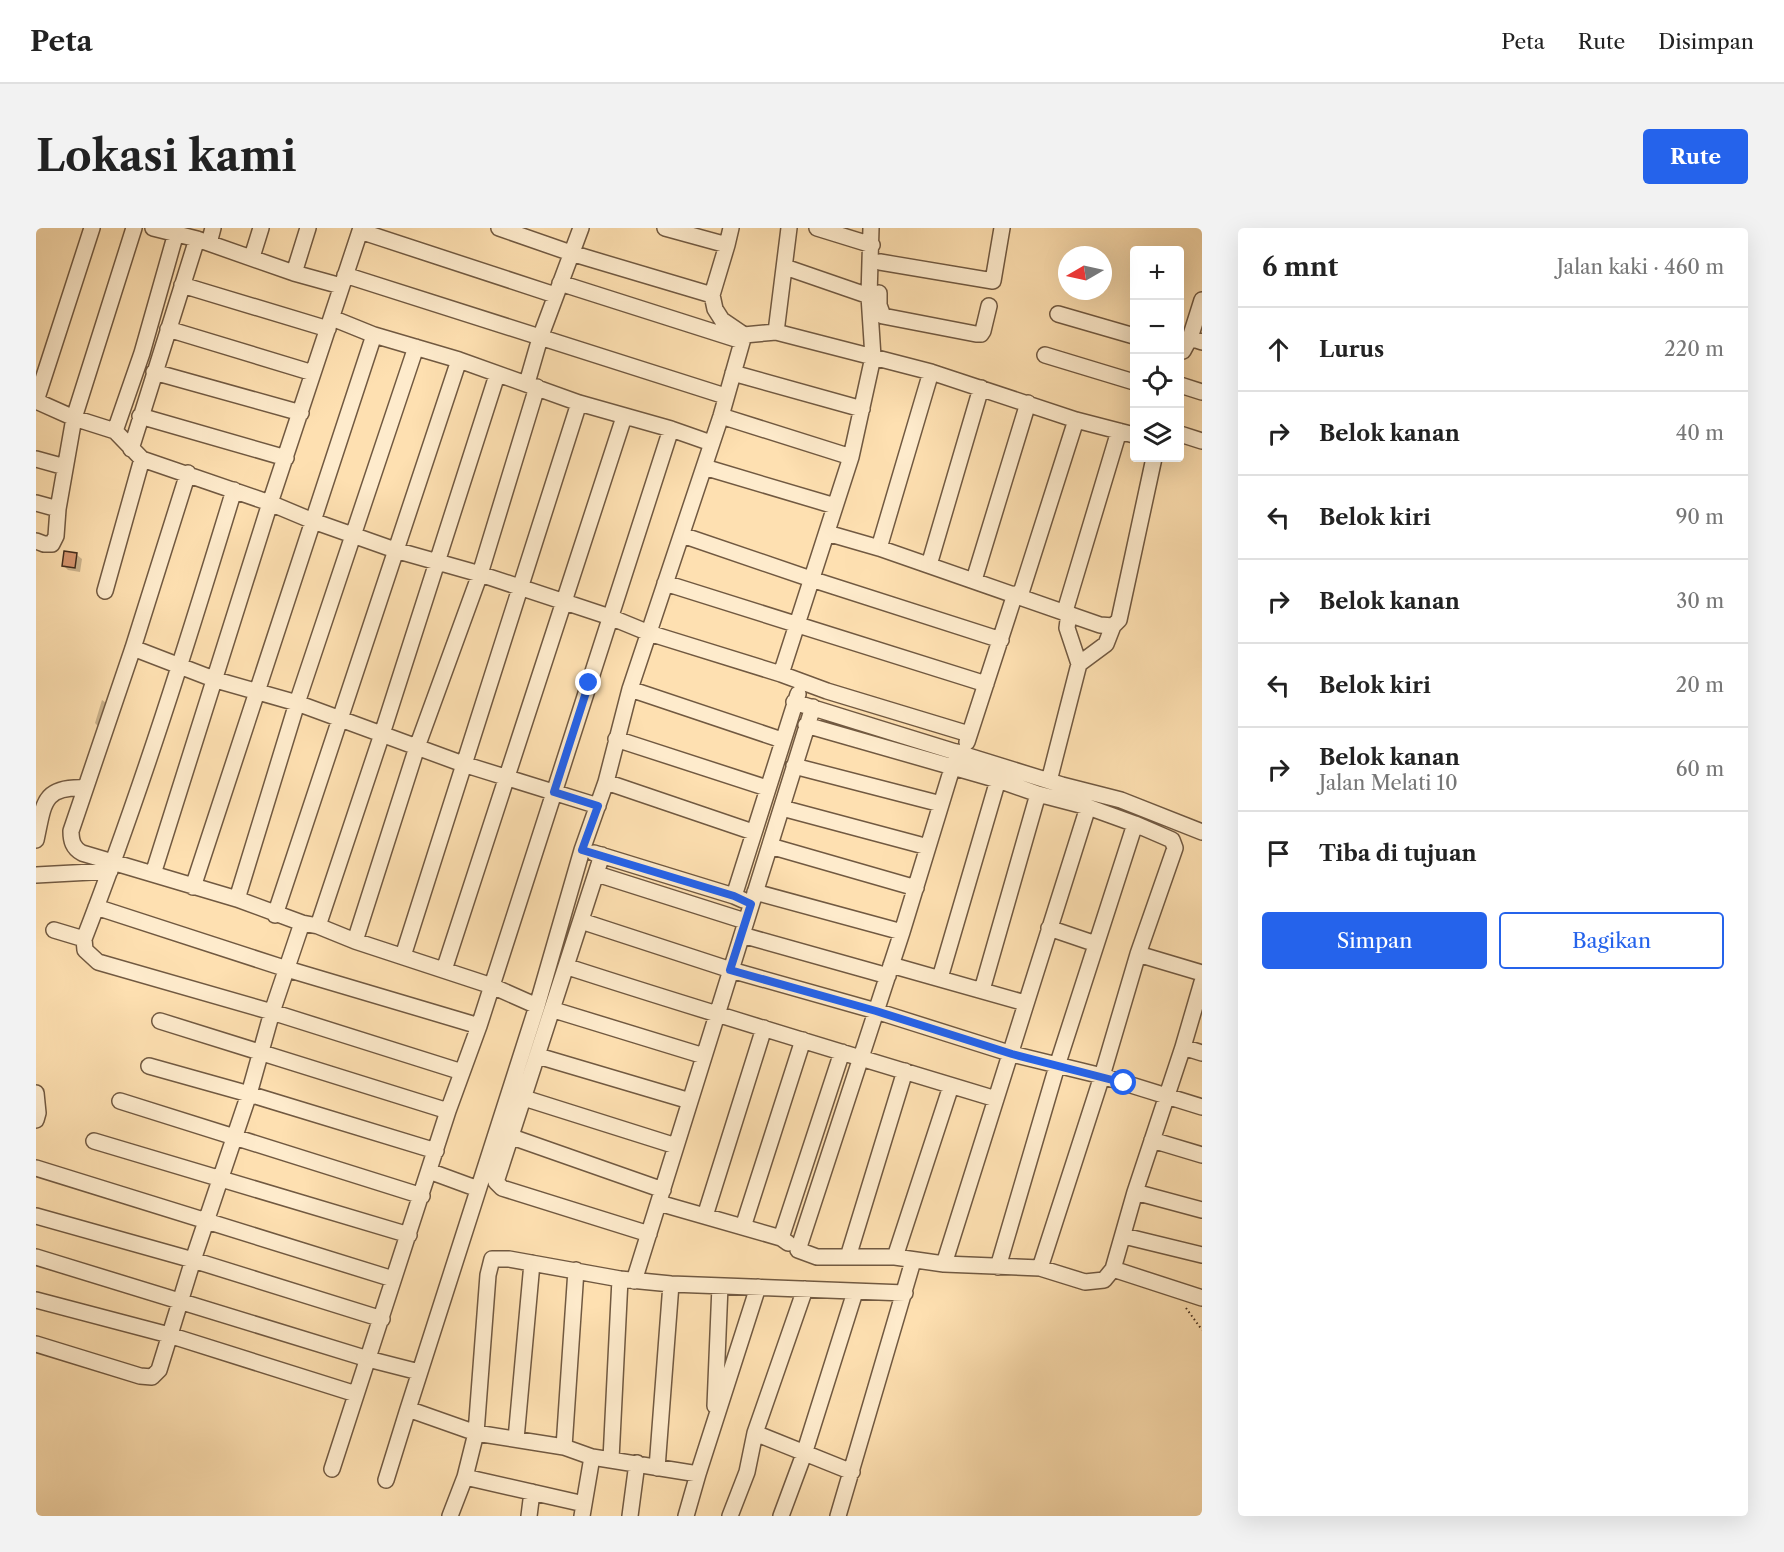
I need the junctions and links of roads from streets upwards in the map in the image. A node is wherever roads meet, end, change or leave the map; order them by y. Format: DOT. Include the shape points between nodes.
graph roads {
  1 [pos="92,228"];
  2 [pos="134,228"];
  3 [pos="261,228"];
  4 [pos="308,228"];
  5 [pos="499,228"];
  6 [pos="581,228"];
  7 [pos="665,228"];
  8 [pos="730,228"];
  9 [pos="789,228"];
  10 [pos="817,228"];
  11 [pos="871,228"];
  12 [pos="881,228"];
  13 [pos="1002,228"];
  14 [pos="361,229"];
  15 [pos="164,230"];
  16 [pos="529,233"];
  17 [pos="206,237"];
  18 [pos="728,245"];
  19 [pos="872,245"];
  20 [pos="571,253"];
  21 [pos="252,257"];
  22 [pos="880,262"];
  23 [pos="167,267"];
  24 [pos="785,267"];
  25 [pos="294,273"];
  26 [pos="184,279"];
  27 [pos="344,281"];
  28 [pos="558,289"];
  29 [pos="712,295"];
  30 [pos="869,296"];
  31 [pos="1202,300"];
  32 [pos="989,306"];
  33 [pos="1058,314"];
  34 [pos="330,323"];
  35 [pos="168,329"];
  36 [pos="776,332"];
  37 [pos="374,335"];
  38 [pos="1130,335"];
  39 [pos="540,338"];
  40 [pos="743,338"];
  41 [pos="416,347"];
  42 [pos="1187,349"];
  43 [pos="1045,355"];
  44 [pos="873,357"];
  45 [pos="459,360"];
  46 [pos="154,372"];
  47 [pos="733,372"];
  48 [pos="931,372"];
  49 [pos="313,373"];
  50 [pos="497,375"];
  51 [pos="1130,381"];
  52 [pos="532,385"];
  53 [pos="1184,387"];
  54 [pos="981,388"];
  55 [pos="1202,392"];
  56 [pos="725,396"];
  57 [pos="579,403"];
  58 [pos="1028,403"];
  59 [pos="862,409"];
  60 [pos="301,413"];
  61 [pos="140,416"];
  62 [pos="721,416"];
  63 [pos="624,417"];
  64 [pos="74,418"];
  65 [pos="1076,420"];
  66 [pos="671,429"];
  67 [pos="115,431"];
  68 [pos="1119,431"];
  69 [pos="1130,434"];
  70 [pos="1184,436"];
  71 [pos="1202,441"];
  72 [pos="711,443"];
  73 [pos="136,454"];
  74 [pos="851,457"];
  75 [pos="286,458"];
  76 [pos="36,459"];
  77 [pos="1153,462"];
  78 [pos="65,467"];
  79 [pos="704,467"];
  80 [pos="188,473"];
  81 [pos="234,490"];
  82 [pos="36,503"];
  83 [pos="270,503"];
  84 [pos="835,506"];
  85 [pos="58,509"];
  86 [pos="313,521"];
  87 [pos="827,533"];
  88 [pos="354,534"];
  89 [pos="682,535"];
  90 [pos="36,542"];
  91 [pos="879,548"];
  92 [pos="395,550"];
  93 [pos="437,561"];
  94 [pos="929,565"];
  95 [pos="480,574"];
  96 [pos="811,579"];
  97 [pos="974,580"];
  98 [pos="666,583"];
  99 [pos="519,588"];
  100 [pos="105,591"];
  101 [pos="1017,595"];
  102 [pos="565,602"];
  103 [pos="1067,612"];
  104 [pos="610,617"];
  105 [pos="797,625"];
  106 [pos="1113,626"];
  107 [pos="649,633"];
  108 [pos="1001,640"];
  109 [pos="133,648"];
  110 [pos="1079,664"];
  111 [pos="180,666"];
  112 [pos="781,674"];
  113 [pos="216,680"];
  114 [pos="802,682"];
  115 [pos="986,684"];
  116 [pos="630,689"];
  117 [pos="256,690"];
  118 [pos="844,696"];
  119 [pos="794,702"];
  120 [pos="297,703"];
  121 [pos="813,707"];
  122 [pos="838,715"];
  123 [pos="341,720"];
  124 [pos="806,725"];
  125 [pos="382,734"];
  126 [pos="969,734"];
  127 [pos="616,739"];
  128 [pos="782,740"];
  129 [pos="417,747"];
  130 [pos="960,752"];
  131 [pos="464,764"];
  132 [pos="794,766"];
  133 [pos="953,767"];
  134 [pos="508,776"];
  135 [pos="998,780"];
  136 [pos="606,782"];
  137 [pos="85,788"];
  138 [pos="767,788"];
  139 [pos="1057,788"];
  140 [pos="554,792"];
  141 [pos="1038,794"];
  142 [pos="941,804"];
  143 [pos="598,806"];
  144 [pos="1088,807"];
  145 [pos="782,808"];
  146 [pos="1135,824"];
  147 [pos="753,832"];
  148 [pos="1202,832"];
  149 [pos="36,840"];
  150 [pos="770,846"];
  151 [pos="928,847"];
  152 [pos="582,850"];
  153 [pos="602,855"];
  154 [pos="112,867"];
  155 [pos="153,874"];
  156 [pos="597,874"];
  157 [pos="36,875"];
  158 [pos="193,886"];
  159 [pos="916,888"];
  160 [pos="734,896"];
  161 [pos="753,898"];
  162 [pos="237,899"];
  163 [pos="96,907"];
  164 [pos="275,915"];
  165 [pos="581,921"];
  166 [pos="302,923"];
  167 [pos="318,926"];
  168 [pos="744,928"];
  169 [pos="1049,928"];
  170 [pos="54,930"];
  171 [pos="902,932"];
  172 [pos="84,939"];
  173 [pos="355,940"];
  174 [pos="1096,944"];
  175 [pos="1138,954"];
  176 [pos="403,956"];
  177 [pos="568,967"];
  178 [pos="287,969"];
  179 [pos="444,970"];
  180 [pos="730,970"];
  181 [pos="890,970"];
  182 [pos="1202,973"];
  183 [pos="940,978"];
  184 [pos="1202,981"];
  185 [pos="492,986"];
  186 [pos="982,990"];
  187 [pos="1025,1004"];
  188 [pos="537,1006"];
  189 [pos="554,1010"];
  190 [pos="876,1011"];
  191 [pos="272,1012"];
  192 [pos="716,1015"];
  193 [pos="160,1021"];
  194 [pos="479,1026"];
  195 [pos="764,1028"];
  196 [pos="803,1040"];
  197 [pos="1183,1047"];
  198 [pos="842,1052"];
  199 [pos="1202,1053"];
  200 [pos="261,1054"];
  201 [pos="1012,1054"];
  202 [pos="538,1056"];
  203 [pos="704,1056"];
  204 [pos="861,1057"];
  205 [pos="149,1066"];
  206 [pos="1057,1066"];
  207 [pos="905,1071"];
  208 [pos="462,1072"];
  209 [pos="1102,1076"];
  210 [pos="951,1086"];
  211 [pos="36,1093"];
  212 [pos="249,1094"];
  213 [pos="1167,1095"];
  214 [pos="524,1098"];
  215 [pos="996,1100"];
  216 [pos="120,1101"];
  217 [pos="690,1101"];
  218 [pos="1202,1107"];
  219 [pos="448,1112"];
  220 [pos="36,1120"];
  221 [pos="236,1137"];
  222 [pos="512,1137"];
  223 [pos="1152,1140"];
  224 [pos="94,1141"];
  225 [pos="676,1146"];
  226 [pos="436,1151"];
  227 [pos="1202,1155"];
  228 [pos="36,1168"];
  229 [pos="429,1171"];
  230 [pos="221,1179"];
  231 [pos="478,1189"];
  232 [pos="1135,1192"];
  233 [pos="422,1196"];
  234 [pos="661,1196"];
  235 [pos="1202,1210"];
  236 [pos="36,1216"];
  237 [pos="705,1216"];
  238 [pos="206,1222"];
  239 [pos="743,1227"];
  240 [pos="649,1234"];
  241 [pos="409,1235"];
  242 [pos="1124,1236"];
  243 [pos="781,1238"];
  244 [pos="798,1250"];
  245 [pos="1202,1255"];
  246 [pos="36,1257"];
  247 [pos="848,1257"];
  248 [pos="895,1257"];
  249 [pos="193,1260"];
  250 [pos="914,1261"];
  251 [pos="532,1263"];
  252 [pos="944,1264"];
  253 [pos="998,1267"];
  254 [pos="1040,1268"];
  255 [pos="1113,1269"];
  256 [pos="576,1270"];
  257 [pos="393,1279"];
  258 [pos="627,1280"];
  259 [pos="671,1284"];
  260 [pos="720,1286"];
  261 [pos="758,1287"];
  262 [pos="805,1289"];
  263 [pos="855,1292"];
  264 [pos="905,1293"];
  265 [pos="1202,1298"];
  266 [pos="36,1299"];
  267 [pos="179,1302"];
  268 [pos="382,1319"];
  269 [pos="169,1335"];
  270 [pos="36,1349"];
  271 [pos="368,1359"];
  272 [pos="419,1372"];
  273 [pos="356,1394"];
  274 [pos="408,1409"];
  275 [pos="714,1428"];
  276 [pos="476,1433"];
  277 [pos="755,1433"];
  278 [pos="516,1439"];
  279 [pos="564,1447"];
  280 [pos="804,1454"];
  281 [pos="592,1456"];
  282 [pos="611,1459"];
  283 [pos="637,1463"];
  284 [pos="657,1468"];
  285 [pos="332,1469"];
  286 [pos="852,1472"];
  287 [pos="698,1474"];
  288 [pos="465,1477"];
  289 [pos="386,1480"];
  290 [pos="532,1492"];
  291 [pos="583,1510"];
  292 [pos="450,1516"];
  293 [pos="530,1516"];
  294 [pos="630,1516"];
  295 [pos="686,1516"];
  296 [pos="730,1516"];
  297 [pos="780,1516"];
  298 [pos="838,1516"];
  1 -- 64 [label="street" via="36,401"];
  2 -- 64 [label="street"];
  3 -- 21 [label="street"];
  4 -- 25 [label="street"];
  5 -- 16 [label="street"];
  6 -- 20 [label="street"];
  7 -- 18 [label="street"];
  8 -- 18 [label="street"];
  9 -- 24 [label="street"];
  10 -- 19 [label="street"];
  11 -- 19 [label="street"];
  12 -- 22 [label="street"];
  13 -- 22 [label="street" via="993,281"];
  14 -- 27 [label="street"];
  14 -- 28 [label="street"];
  15 -- 17 [label="street"];
  15 -- 23 [label="street"];
  16 -- 20 [label="street"];
  17 -- 21 [label="street"];
  17 -- 26 [label="street"];
  18 -- 29 [label="street"];
  19 -- 30 [label="street"];
  20 -- 28 [label="street"];
  20 -- 29 [label="street"];
  21 -- 25 [label="street"];
  22 -- 32 [label="street" via="879,305 883,316 981,334"];
  23 -- 26 [label="street"];
  23 -- 67 [label="street"];
  24 -- 30 [label="street"];
  24 -- 36 [label="street"];
  25 -- 27 [label="street"];
  26 -- 34 [label="street"];
  26 -- 35 [label="street"];
  27 -- 34 [label="street"];
  27 -- 39 [label="street"];
  28 -- 39 [label="street"];
  28 -- 40 [label="street"];
  29 -- 40 [label="street" via="722,320"];
  30 -- 44 [label="street"];
  31 -- 42 [label="street"];
  33 -- 38 [label="street"];
  34 -- 37 [label="street"];
  34 -- 49 [label="street"];
  35 -- 46 [label="street"];
  35 -- 49 [label="street"];
  36 -- 40 [label="street"];
  36 -- 44 [label="street"];
  37 -- 41 [label="street"];
  37 -- 86 [label="street"];
  39 -- 52 [label="street"];
  39 -- 56 [label="street"];
  40 -- 47 [label="street"];
  41 -- 45 [label="street"];
  41 -- 88 [label="street"];
  43 -- 51 [label="street"];
  44 -- 48 [label="street"];
  44 -- 59 [label="street"];
  45 -- 50 [label="street"];
  45 -- 92 [label="street"];
  46 -- 60 [label="street"];
  46 -- 61 [label="street"];
  47 -- 56 [label="street"];
  47 -- 59 [label="street"];
  48 -- 54 [label="street"];
  48 -- 91 [label="street"];
  49 -- 60 [label="street"];
  50 -- 52 [label="street"];
  50 -- 93 [label="street"];
  52 -- 57 [label="street"];
  52 -- 95 [label="street"];
  53 -- 55 [label="street"];
  54 -- 58 [label="street"];
  54 -- 94 [label="street"];
  56 -- 62 [label="street"];
  57 -- 63 [label="street"];
  57 -- 99 [label="street"];
  58 -- 65 [label="street"];
  58 -- 97 [label="street"];
  59 -- 74 [label="street"];
  60 -- 75 [label="street"];
  61 -- 73 [label="street"];
  61 -- 75 [label="street"];
  62 -- 72 [label="street"];
  62 -- 74 [label="street"];
  63 -- 66 [label="street"];
  63 -- 102 [label="street"];
  64 -- 67 [label="street"];
  64 -- 78 [label="street"];
  65 -- 68 [label="street"];
  65 -- 101 [label="street"];
  66 -- 72 [label="street"];
  66 -- 104 [label="street"];
  67 -- 73 [label="street"];
  68 -- 69 [label="street"];
  68 -- 103 [label="street"];
  70 -- 71 [label="street"];
  72 -- 79 [label="street"];
  73 -- 80 [label="street"];
  73 -- 100 [label="street"];
  74 -- 84 [label="street"];
  75 -- 83 [label="street"];
  76 -- 78 [label="street"];
  77 -- 106 [label="street" via="1119,620"];
  78 -- 85 [label="street"];
  79 -- 84 [label="street"];
  79 -- 89 [label="street"];
  80 -- 81 [label="street"];
  80 -- 109 [label="street"];
  81 -- 83 [label="street"];
  81 -- 111 [label="street"];
  82 -- 85 [label="street"];
  83 -- 86 [label="street"];
  83 -- 113 [label="street"];
  84 -- 87 [label="street"];
  85 -- 90 [label="street" via="52,543"];
  86 -- 88 [label="street"];
  86 -- 117 [label="street"];
  87 -- 91 [label="street"];
  87 -- 96 [label="street"];
  88 -- 92 [label="street"];
  88 -- 120 [label="street"];
  89 -- 96 [label="street"];
  89 -- 98 [label="street"];
  91 -- 94 [label="street"];
  92 -- 93 [label="street"];
  92 -- 123 [label="street"];
  93 -- 95 [label="street"];
  93 -- 125 [label="street"];
  94 -- 97 [label="street"];
  95 -- 99 [label="street"];
  95 -- 129 [label="street"];
  96 -- 105 [label="street"];
  96 -- 108 [label="street"];
  97 -- 101 [label="street"];
  98 -- 105 [label="street"];
  98 -- 107 [label="street"];
  99 -- 102 [label="street"];
  99 -- 131 [label="street"];
  101 -- 103 [label="street"];
  101 -- 108 [label="street"];
  102 -- 104 [label="street"];
  102 -- 134 [label="street"];
  103 -- 106 [label="street"];
  103 -- 110 [label="street" via="1069,638"];
  104 -- 107 [label="street"];
  104 -- 140 [label="street"];
  105 -- 112 [label="street"];
  105 -- 115 [label="street"];
  106 -- 110 [label="street" via="1106,644"];
  107 -- 112 [label="street"];
  107 -- 116 [label="street"];
  108 -- 115 [label="street"];
  109 -- 111 [label="street"];
  109 -- 137 [label="street"];
  110 -- 139 [label="street"];
  111 -- 113 [label="street"];
  111 -- 154 [label="street"];
  112 -- 114 [label="street"];
  113 -- 117 [label="street"];
  113 -- 155 [label="street"];
  114 -- 118 [label="street"];
  114 -- 119 [label="street"];
  115 -- 126 [label="street"];
  116 -- 127 [label="street"];
  116 -- 128 [label="street"];
  117 -- 120 [label="street"];
  117 -- 158 [label="street"];
  118 -- 122 [label="street"];
  118 -- 126 [label="street"];
  119 -- 121 [label="street"];
  119 -- 128 [label="street"];
  120 -- 123 [label="street"];
  120 -- 162 [label="street"];
  121 -- 122 [label="street"];
  121 -- 124 [label="street"];
  122 -- 130 [label="street"];
  123 -- 125 [label="street"];
  123 -- 164 [label="street"];
  124 -- 132 [label="street"];
  124 -- 133 [label="street"];
  125 -- 129 [label="street"];
  125 -- 167 [label="street"];
  126 -- 130 [label="street"];
  127 -- 136 [label="street"];
  127 -- 138 [label="street"];
  128 -- 138 [label="street"];
  129 -- 131 [label="street"];
  129 -- 173 [label="street"];
  130 -- 133 [label="street"];
  130 -- 139 [label="street"];
  131 -- 134 [label="street"];
  131 -- 176 [label="street"];
  132 -- 142 [label="street"];
  132 -- 145 [label="street"];
  133 -- 135 [label="street"];
  133 -- 142 [label="street"];
  134 -- 140 [label="street"];
  134 -- 179 [label="street"];
  135 -- 141 [label="street"];
  135 -- 183 [label="street"];
  136 -- 143 [label="street"];
  136 -- 147 [label="street"];
  137 -- 149 [label="street" via="57,790 48,798"];
  137 -- 154 [label="street" via="71,839 78,851"];
  138 -- 147 [label="street"];
  139 -- 141 [label="street"];
  139 -- 144 [label="street"];
  139 -- 148 [label="street" via="1121,800"];
  140 -- 143 [label="street"];
  140 -- 185 [label="street"];
  141 -- 186 [label="street"];
  142 -- 151 [label="street"];
  143 -- 152 [label="street"];
  144 -- 146 [label="street"];
  144 -- 169 [label="street"];
  145 -- 150 [label="street"];
  145 -- 151 [label="street"];
  146 -- 174 [label="street"];
  146 -- 175 [label="street" via="1173,840 1175,848"];
  147 -- 160 [label="street"];
  150 -- 159 [label="street"];
  150 -- 161 [label="street"];
  151 -- 159 [label="street"];
  152 -- 153 [label="street"];
  152 -- 188 [label="street"];
  153 -- 156 [label="street"];
  153 -- 160 [label="street"];
  154 -- 155 [label="street"];
  154 -- 157 [label="street"];
  154 -- 163 [label="street"];
  155 -- 158 [label="street"];
  156 -- 165 [label="street"];
  156 -- 168 [label="street"];
  158 -- 162 [label="street"];
  159 -- 171 [label="street"];
  160 -- 161 [label="street"];
  161 -- 168 [label="street"];
  161 -- 171 [label="street"];
  162 -- 164 [label="street"];
  163 -- 172 [label="street"];
  163 -- 178 [label="street"];
  164 -- 166 [label="street"];
  165 -- 177 [label="street"];
  165 -- 180 [label="street"];
  166 -- 167 [label="street"];
  166 -- 178 [label="street"];
  167 -- 173 [label="street"];
  168 -- 180 [label="street"];
  168 -- 181 [label="street"];
  169 -- 174 [label="street"];
  169 -- 187 [label="street"];
  170 -- 172 [label="street"];
  171 -- 181 [label="street"];
  172 -- 191 [label="street" via="85,950 98,962"];
  173 -- 176 [label="street"];
  174 -- 206 [label="street"];
  175 -- 182 [label="street"];
  175 -- 209 [label="street"];
  176 -- 179 [label="street"];
  177 -- 189 [label="street"];
  177 -- 192 [label="street"];
  178 -- 191 [label="street"];
  178 -- 194 [label="street"];
  179 -- 185 [label="street"];
  180 -- 190 [label="street"];
  180 -- 192 [label="street"];
  181 -- 183 [label="street"];
  181 -- 190 [label="street"];
  183 -- 186 [label="street"];
  184 -- 197 [label="street"];
  185 -- 188 [label="street"];
  185 -- 194 [label="street"];
  186 -- 187 [label="street"];
  187 -- 201 [label="street"];
  188 -- 231 [label="street"];
  189 -- 202 [label="street"];
  189 -- 203 [label="street"];
  190 -- 201 [label="street"];
  190 -- 204 [label="street"];
  191 -- 200 [label="street"];
  191 -- 208 [label="street"];
  192 -- 195 [label="street"];
  192 -- 203 [label="street"];
  193 -- 200 [label="street"];
  194 -- 208 [label="street"];
  195 -- 196 [label="street"];
  195 -- 237 [label="street"];
  196 -- 198 [label="street"];
  196 -- 239 [label="street"];
  197 -- 199 [label="street"];
  197 -- 213 [label="street"];
  198 -- 204 [label="street"];
  198 -- 243 [label="street"];
  200 -- 212 [label="street"];
  200 -- 219 [label="street"];
  201 -- 206 [label="street"];
  201 -- 215 [label="street"];
  202 -- 214 [label="street"];
  202 -- 217 [label="street"];
  203 -- 217 [label="street"];
  204 -- 207 [label="street"];
  204 -- 244 [label="street"];
  205 -- 212 [label="street"];
  206 -- 209 [label="street"];
  206 -- 253 [label="street"];
  207 -- 210 [label="street"];
  207 -- 247 [label="street"];
  208 -- 219 [label="street"];
  209 -- 213 [label="street"];
  209 -- 254 [label="street"];
  210 -- 215 [label="street"];
  210 -- 248 [label="street"];
  211 -- 220 [label="street"];
  212 -- 221 [label="street"];
  212 -- 226 [label="street"];
  213 -- 218 [label="street"];
  213 -- 223 [label="street"];
  214 -- 222 [label="street"];
  214 -- 225 [label="street"];
  215 -- 252 [label="street"];
  216 -- 221 [label="street"];
  217 -- 225 [label="street"];
  219 -- 226 [label="street"];
  221 -- 230 [label="street"];
  221 -- 233 [label="street"];
  222 -- 234 [label="street"];
  222 -- 240 [label="street" via="498,1186"];
  223 -- 227 [label="street"];
  223 -- 232 [label="street"];
  224 -- 230 [label="street"];
  225 -- 234 [label="street"];
  226 -- 229 [label="street"];
  228 -- 238 [label="street"];
  229 -- 231 [label="street"];
  229 -- 233 [label="street"];
  230 -- 238 [label="street"];
  230 -- 241 [label="street"];
  231 -- 272 [label="street"];
  232 -- 235 [label="street"];
  232 -- 242 [label="street"];
  233 -- 241 [label="street"];
  234 -- 237 [label="street"];
  234 -- 240 [label="street"];
  236 -- 249 [label="street"];
  237 -- 239 [label="street"];
  238 -- 249 [label="street"];
  238 -- 257 [label="street"];
  239 -- 243 [label="street"];
  240 -- 258 [label="street"];
  241 -- 257 [label="street"];
  242 -- 245 [label="street"];
  242 -- 255 [label="street"];
  243 -- 244 [label="street"];
  244 -- 247 [label="street" via="817,1257"];
  246 -- 267 [label="street"];
  247 -- 248 [label="street"];
  248 -- 250 [label="street"];
  249 -- 267 [label="street"];
  249 -- 268 [label="street"];
  250 -- 252 [label="street"];
  250 -- 264 [label="street"];
  251 -- 256 [label="street"];
  251 -- 276 [label="street" via="492,1259"];
  251 -- 278 [label="street"];
  252 -- 253 [label="street"];
  253 -- 254 [label="street"];
  254 -- 255 [label="street" via="1086,1282 1104,1280"];
  255 -- 265 [label="street"];
  256 -- 258 [label="street"];
  256 -- 279 [label="street"];
  257 -- 268 [label="street"];
  258 -- 259 [label="street"];
  258 -- 282 [label="street"];
  259 -- 260 [label="street"];
  259 -- 284 [label="street"];
  260 -- 261 [label="street"];
  260 -- 275 [label="street"];
  261 -- 262 [label="street"];
  261 -- 275 [label="street"];
  262 -- 263 [label="street"];
  262 -- 277 [label="street"];
  263 -- 264 [label="street"];
  263 -- 280 [label="street"];
  264 -- 286 [label="street"];
  266 -- 269 [label="street"];
  267 -- 269 [label="street"];
  267 -- 271 [label="street"];
  268 -- 271 [label="street"];
  269 -- 270 [label="street" via="159,1370 152,1377"];
  269 -- 273 [label="street"];
  271 -- 272 [label="street"];
  271 -- 273 [label="street"];
  272 -- 274 [label="street"];
  273 -- 285 [label="street"];
  274 -- 276 [label="street"];
  274 -- 289 [label="street"];
  275 -- 287 [label="street"];
  276 -- 278 [label="street"];
  276 -- 288 [label="street"];
  277 -- 280 [label="street"];
  277 -- 296 [label="street" via="747,1472"];
  278 -- 279 [label="street"];
  279 -- 281 [label="street"];
  280 -- 286 [label="street"];
  280 -- 297 [label="street"];
  281 -- 282 [label="street"];
  281 -- 291 [label="street"];
  282 -- 283 [label="street"];
  283 -- 284 [label="street"];
  283 -- 294 [label="street"];
  284 -- 287 [label="street"];
  286 -- 298 [label="street"];
  287 -- 295 [label="street"];
  288 -- 290 [label="street"];
  288 -- 292 [label="street"];
  290 -- 291 [label="street"];
  290 -- 293 [label="street"];
}
